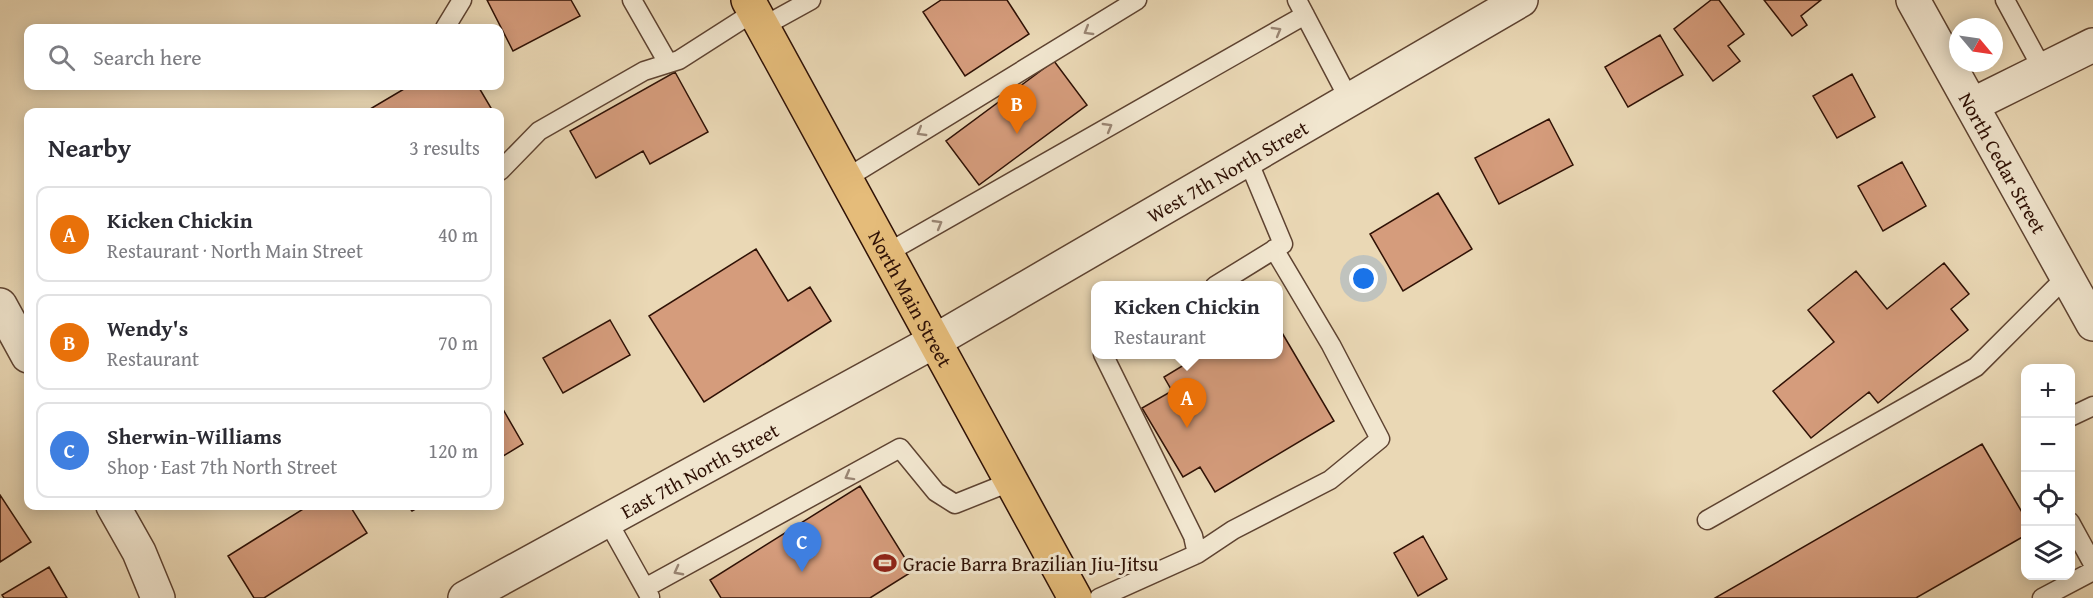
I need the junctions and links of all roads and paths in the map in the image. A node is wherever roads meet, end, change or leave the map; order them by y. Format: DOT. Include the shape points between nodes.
graph roads {
  1 [pos="462,0"];
  2 [pos="632,0"];
  3 [pos="811,0"];
  4 [pos="1137,0"];
  5 [pos="1521,0"];
  6 [pos="1913,0"];
  7 [pos="2005,0"];
  8 [pos="1301,8"];
  9 [pos="755,13"];
  10 [pos="447,24"];
  11 [pos="2093,45"];
  12 [pos="668,63"];
  13 [pos="2043,70"];
  14 [pos="1350,101"];
  15 [pos="1972,105"];
  16 [pos="1247,158"];
  17 [pos="504,167"];
  18 [pos="845,179"];
  19 [pos="1274,249"];
  20 [pos="887,253"];
  21 [pos="2066,277"];
  22 [pos="1222,281"];
  23 [pos="0,305"];
  24 [pos="2093,324"];
  25 [pos="933,342"];
  26 [pos="24,349"];
  27 [pos="1105,359"];
  28 [pos="2093,406"];
  29 [pos="2075,415"];
  30 [pos="1010,482"];
  31 [pos="115,510"];
  32 [pos="607,520"];
  33 [pos="1707,520"];
  34 [pos="2072,526"];
  35 [pos="1197,554"];
  36 [pos="2093,564"];
  37 [pos="2093,571"];
  38 [pos="648,593"];
  39 [pos="158,598"];
  40 [pos="465,598"];
  41 [pos="1075,598"];
  42 [pos="1099,598"];
  43 [pos="2042,598"];
  1 -- 10 [label="lane"];
  2 -- 12 [label="lane"];
  3 -- 9 [label="lane"];
  4 -- 18 [label="lane, one-way"];
  5 -- 14 [label="street, West 7th North Street"];
  6 -- 15 [label="street, North Cedar Street"];
  7 -- 13 [label="lane"];
  8 -- 14 [label="lane"];
  20 -- 8 [label="lane, one-way"];
  9 -- 12 [label="lane"];
  9 -- 18 [label="main road, North Main Street"];
  11 -- 13 [label="street"];
  12 -- 17 [label="lane" via="644,71 539,131"];
  13 -- 15 [label="street"];
  14 -- 16 [label="street, West 7th North Street"];
  15 -- 21 [label="street, North Cedar Street"];
  16 -- 19 [label="lane" via="1283,244"];
  16 -- 25 [label="street, West 7th North Street"];
  18 -- 20 [label="main road, North Main Street"];
  19 -- 22 [label="lane"];
  19 -- 35 [label="lane" via="1331,345 1380,439 1330,480 1233,530"];
  20 -- 25 [label="main road, North Main Street"];
  21 -- 24 [label="street, North Cedar Street"];
  21 -- 33 [label="lane" via="1976,367"];
  23 -- 26 [label="street"];
  25 -- 30 [label="main road, North Main Street"];
  25 -- 32 [label="street, East 7th North Street"];
  27 -- 35 [label="lane" via="1192,536"];
  28 -- 29 [label="lane"];
  30 -- 38 [label="lane, one-way" via="956,504 936,492 900,448"];
  30 -- 41 [label="main road, North Main Street"];
  31 -- 39 [label="street" via="139,552"];
  32 -- 38 [label="lane"];
  32 -- 40 [label="street, East 7th North Street"];
  34 -- 36 [label="lane"];
  35 -- 42 [label="lane"];
  37 -- 43 [label="lane"];
}
